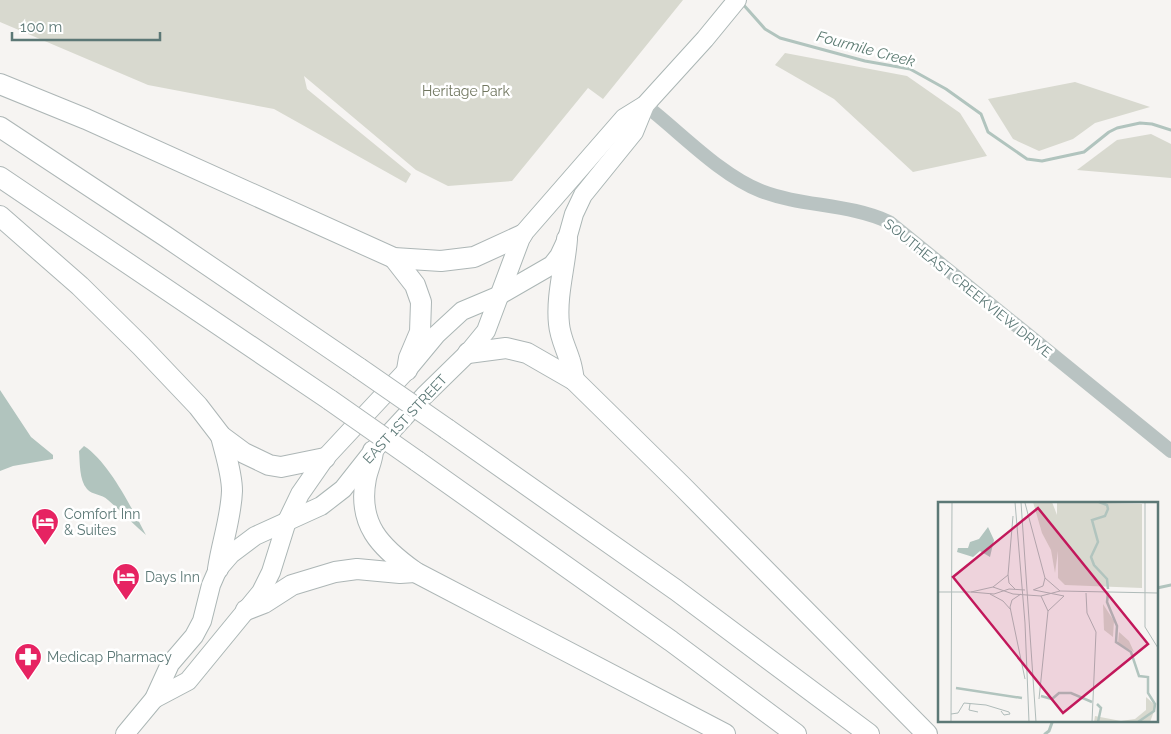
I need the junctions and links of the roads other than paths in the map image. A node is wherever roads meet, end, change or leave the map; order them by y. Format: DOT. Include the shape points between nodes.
graph roads {
  1 [pos="737,0"];
  2 [pos="0,84"];
  3 [pos="644,105"];
  4 [pos="0,127"];
  5 [pos="0,177"];
  6 [pos="0,216"];
  7 [pos="522,236"];
  8 [pos="567,239"];
  9 [pos="394,258"];
  10 [pos="500,295"];
  11 [pos="468,353"];
  12 [pos="407,370"];
  13 [pos="574,380"];
  14 [pos="222,436"];
  15 [pos="373,451"];
  16 [pos="1171,452"];
  17 [pos="325,458"];
  18 [pos="288,521"];
  19 [pos="218,569"];
  20 [pos="415,572"];
  21 [pos="246,610"];
  22 [pos="154,699"];
  23 [pos="125,734"];
  24 [pos="725,734"];
  25 [pos="796,734"];
  26 [pos="869,734"];
  27 [pos="927,734"];
  1 -- 3 [label="main road, EAST 1ST STREET"];
  2 -- 9 [label="highway" via="86,119"];
  3 -- 7 [label="main road, EAST 1ST STREET" via="624,118"];
  3 -- 8 [label="main road, EAST 1ST STREET" via="634,132 583,196"];
  3 -- 16 [label="street, SOUTHEAST CREEKVIEW DRIVE" via="749,186 778,197 873,214 890,222"];
  4 -- 26 [label="highway, bridge" via="447,429 676,590"];
  5 -- 25 [label="highway, bridge" via="417,460"];
  6 -- 14 [label="highway" via="80,286 141,346"];
  7 -- 9 [label="highway" via="474,257 441,262"];
  7 -- 10 [label="main road, EAST 1ST STREET"];
  8 -- 10 [label="main road, EAST 1ST STREET" via="552,265"];
  8 -- 13 [label="highway" via="558,305 559,325"];
  9 -- 12 [label="highway" via="415,285 421,302 420,332"];
  10 -- 11 [label="main road, EAST 1ST STREET" via="486,331"];
  10 -- 12 [label="main road, EAST 1ST STREET" via="462,311 436,335"];
  11 -- 13 [label="highway" via="506,348 527,353"];
  11 -- 15 [label="main road, EAST 1ST STREET"];
  12 -- 17 [label="main road, EAST 1ST STREET"];
  13 -- 27 [label="highway"];
  14 -- 17 [label="highway" via="244,453 269,465 288,466"];
  14 -- 19 [label="highway" via="232,489 229,521"];
  15 -- 18 [label="main road, EAST 1ST STREET" via="343,489 321,506"];
  15 -- 20 [label="highway" via="372,464 366,476 364,502 368,520 379,542"];
  17 -- 18 [label="main road, EAST 1ST STREET" via="300,494"];
  18 -- 19 [label="main road, EAST 1ST STREET" via="255,536 231,554"];
  18 -- 21 [label="main road, EAST 1ST STREET" via="271,572"];
  19 -- 22 [label="main road, EAST 1ST STREET" via="202,621 194,636 170,664"];
  20 -- 21 [label="highway" via="357,569 335,572 292,585 264,604"];
  20 -- 24 [label="highway"];
  21 -- 22 [label="main road, EAST 1ST STREET" via="188,681"];
  22 -- 23 [label="main road, EAST 1ST STREET"];
}
